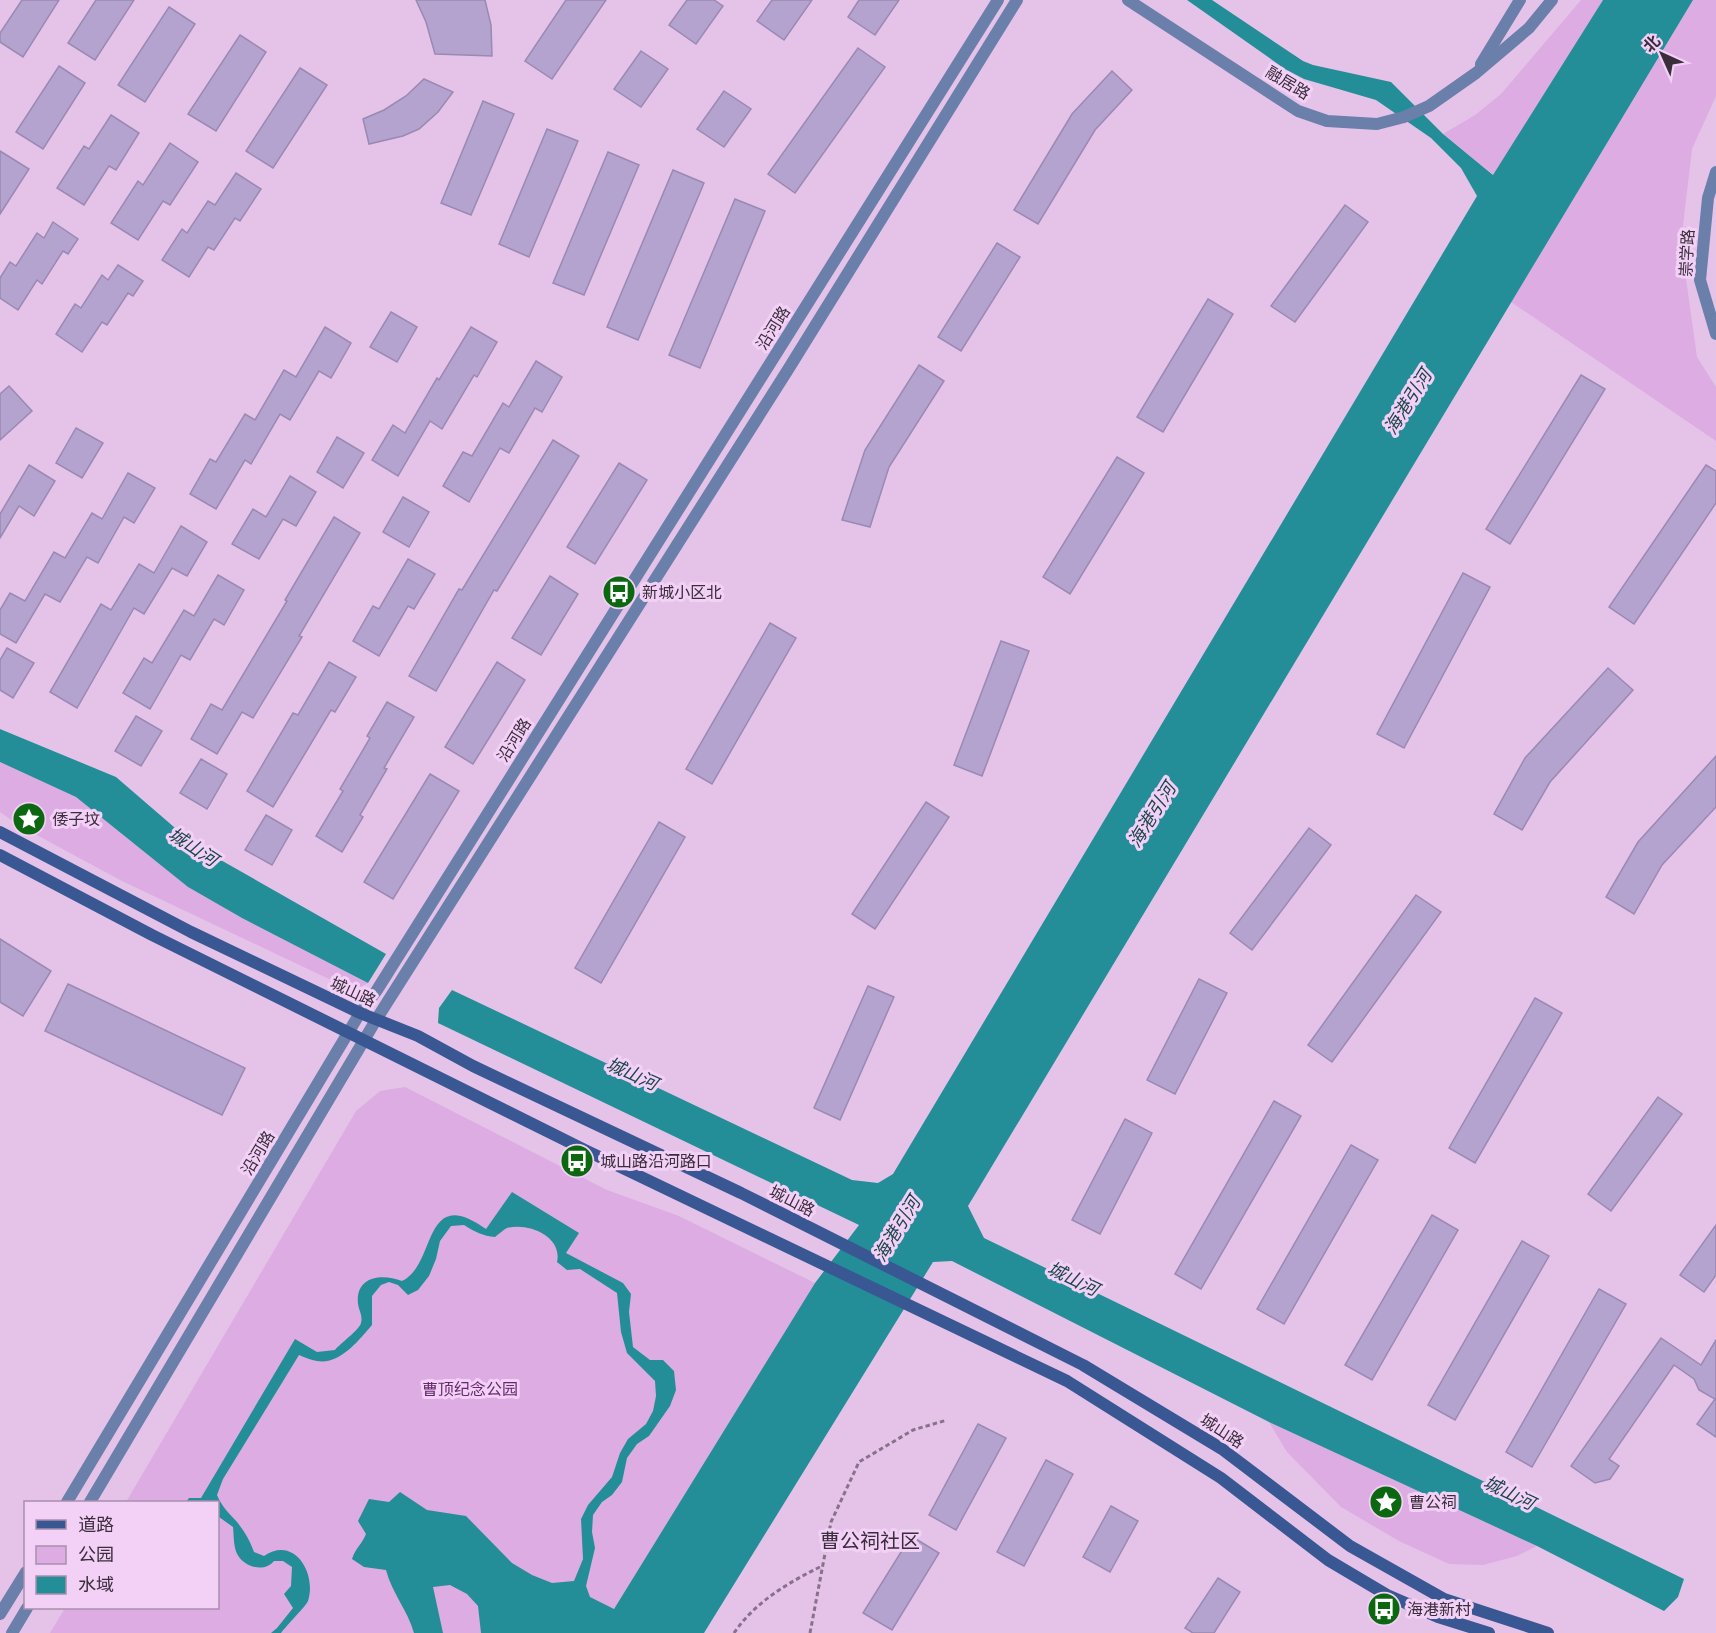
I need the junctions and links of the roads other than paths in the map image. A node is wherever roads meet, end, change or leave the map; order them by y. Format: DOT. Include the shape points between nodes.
graph roads {
  1 [pos="998,0"];
  2 [pos="1017,0"];
  3 [pos="1128,0"];
  4 [pos="1520,0"];
  5 [pos="1552,0"];
  6 [pos="1476,73"];
  7 [pos="1716,172"];
  8 [pos="1716,334"];
  9 [pos="0,832"];
  10 [pos="0,855"];
  11 [pos="360,1013"];
  12 [pos="376,1020"];
  13 [pos="350,1032"];
  14 [pos="365,1039"];
  15 [pos="68,1501"];
  16 [pos="91,1501"];
  17 [pos="24,1575"];
  18 [pos="26,1609"];
  19 [pos="0,1614"];
  20 [pos="12,1633"];
  21 [pos="1489,1633"];
  22 [pos="1548,1633"];
  1 -- 11 [label="street, 沿河路"];
  2 -- 12 [label="street, 沿河路"];
  3 -- 6 [label="street, 融居路" via="1298,111 1327,121 1377,124 1404,117 1430,106"];
  4 -- 6 [label="street"];
  5 -- 6 [label="street, 融居路" via="1529,28"];
  7 -- 8 [label="street, 崇学路" via="1708,198 1700,280"];
  9 -- 11 [label="main road, 城山路" via="191,932"];
  10 -- 13 [label="main road"];
  11 -- 12 [label="main road, 城山路"];
  11 -- 13 [label="street, 沿河路"];
  12 -- 14 [label="street, 沿河路"];
  12 -- 22 [label="main road, 城山路" via="418,1036 1083,1365 1222,1449 1350,1546 1444,1599"];
  13 -- 14 [label="main road"];
  13 -- 15 [label="street, 沿河路"];
  14 -- 16 [label="street, 沿河路"];
  14 -- 21 [label="main road" via="585,1150 1067,1381 1221,1478 1328,1560 1387,1595"];
  17 -- 19 [label="street"];
  18 -- 20 [label="street"];
}
